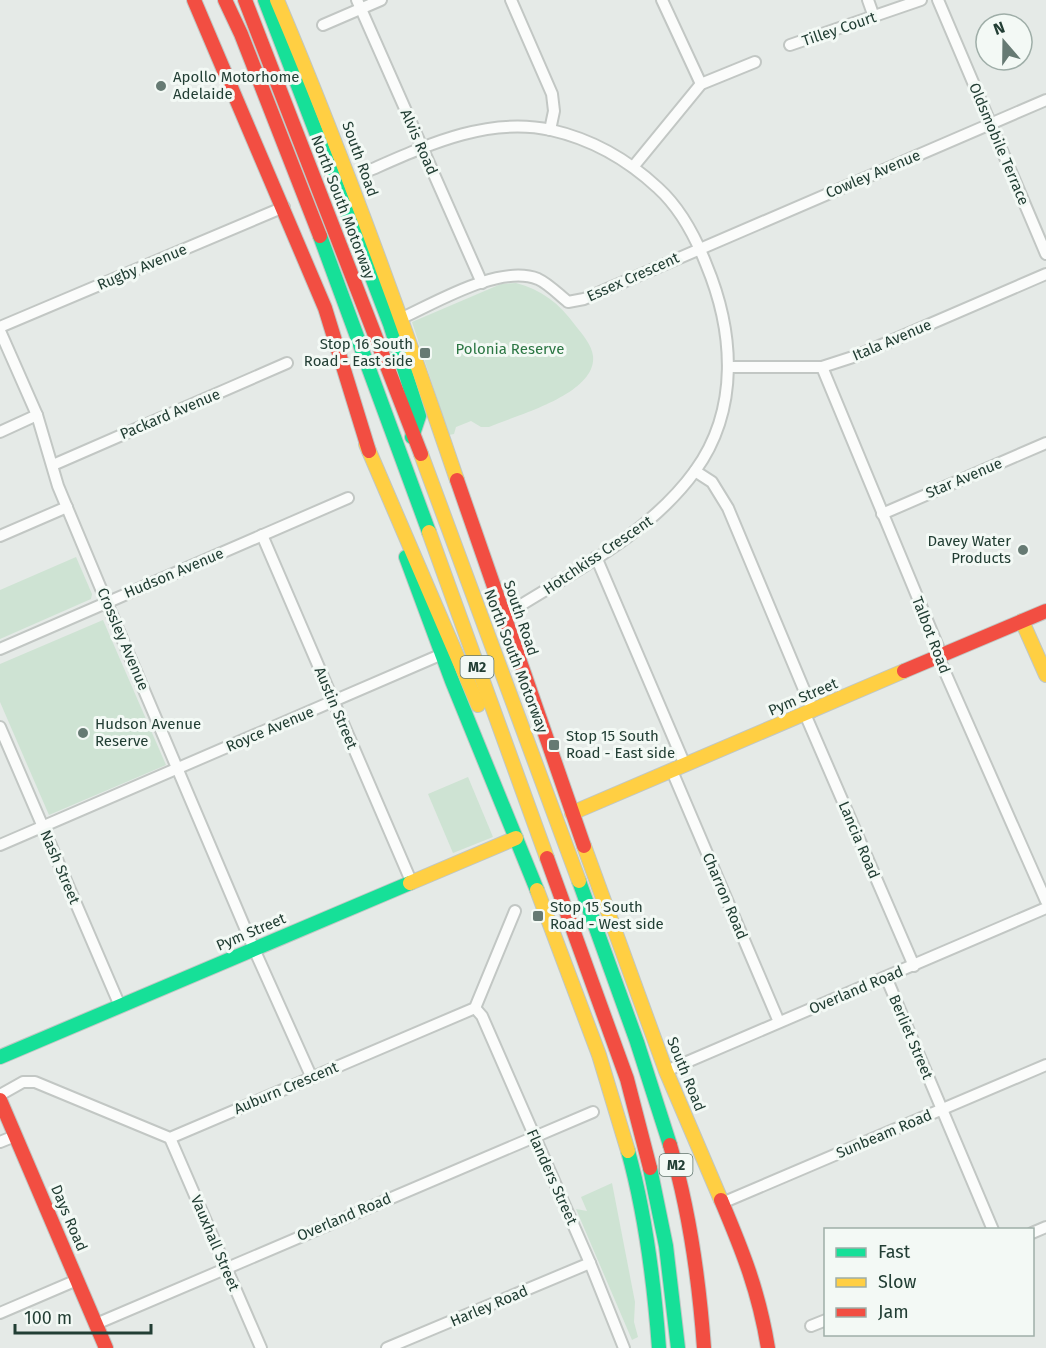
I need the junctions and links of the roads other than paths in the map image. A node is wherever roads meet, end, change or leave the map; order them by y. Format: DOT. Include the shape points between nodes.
graph roads {
  1 [pos="194,0"];
  2 [pos="225,0"];
  3 [pos="245,0"];
  4 [pos="265,0"];
  5 [pos="277,0"];
  6 [pos="381,0"];
  7 [pos="511,0"];
  8 [pos="662,0"];
  9 [pos="868,0"];
  10 [pos="921,0"];
  11 [pos="938,0"];
  12 [pos="359,4"];
  13 [pos="874,17"];
  14 [pos="323,25"];
  15 [pos="790,45"];
  16 [pos="755,62"];
  17 [pos="700,84"];
  18 [pos="1046,100"];
  19 [pos="991,124"];
  20 [pos="550,130"];
  21 [pos="422,147"];
  22 [pos="633,167"];
  23 [pos="368,171"];
  24 [pos="284,207"];
  25 [pos="699,248"];
  26 [pos="1046,254"];
  27 [pos="1046,274"];
  28 [pos="482,283"];
  29 [pos="402,318"];
  30 [pos="0,327"];
  31 [pos="0,331"];
  32 [pos="286,363"];
  33 [pos="729,367"];
  34 [pos="822,367"];
  35 [pos="37,416"];
  36 [pos="0,432"];
  37 [pos="412,437"];
  38 [pos="1046,443"];
  39 [pos="366,444"];
  40 [pos="52,465"];
  41 [pos="695,471"];
  42 [pos="348,498"];
  43 [pos="67,507"];
  44 [pos="882,514"];
  45 [pos="262,535"];
  46 [pos="0,536"];
  47 [pos="596,557"];
  48 [pos="107,602"];
  49 [pos="1046,611"];
  50 [pos="502,613"];
  51 [pos="1022,621"];
  52 [pos="0,649"];
  53 [pos="440,655"];
  54 [pos="940,656"];
  55 [pos="1046,675"];
  56 [pos="333,701"];
  57 [pos="809,713"];
  58 [pos="0,728"];
  59 [pos="507,753"];
  60 [pos="178,768"];
  61 [pos="679,768"];
  62 [pos="572,813"];
  63 [pos="42,827"];
  64 [pos="516,838"];
  65 [pos="0,845"];
  66 [pos="411,881"];
  67 [pos="1046,901"];
  68 [pos="1046,908"];
  69 [pos="515,911"];
  70 [pos="254,949"];
  71 [pos="914,966"];
  72 [pos="886,977"];
  73 [pos="120,1006"];
  74 [pos="475,1008"];
  75 [pos="778,1022"];
  76 [pos="0,1057"];
  77 [pos="1046,1065"];
  78 [pos="666,1071"];
  79 [pos="311,1076"];
  80 [pos="0,1095"];
  81 [pos="0,1101"];
  82 [pos="941,1109"];
  83 [pos="593,1112"];
  84 [pos="15,1136"];
  85 [pos="534,1136"];
  86 [pos="170,1138"];
  87 [pos="0,1142"];
  88 [pos="722,1203"];
  89 [pos="992,1228"];
  90 [pos="590,1263"];
  91 [pos="226,1268"];
  92 [pos="78,1280"];
  93 [pos="0,1313"];
  94 [pos="824,1320"];
  95 [pos="96,1323"];
  96 [pos="811,1326"];
  97 [pos="106,1348"];
  98 [pos="261,1348"];
  99 [pos="387,1348"];
  100 [pos="624,1348"];
  101 [pos="659,1348"];
  102 [pos="678,1348"];
  103 [pos="704,1348"];
  104 [pos="769,1348"];
  1 -- 24 [label="main road"];
  2 -- 59 [label="main road, North South Motorway / M2" via="343,296"];
  3 -- 37 [label="main road, North South Motorway / M2"];
  4 -- 37 [label="main road" via="390,324 419,416"];
  5 -- 29 [label="main road, South Road" via="328,120"];
  6 -- 12 [label="street"];
  7 -- 20 [label="street" via="552,94"];
  8 -- 17 [label="street"];
  9 -- 13 [label="street"];
  10 -- 13 [label="street, Tilley Court"];
  11 -- 19 [label="street, Oldsmobile Terrace"];
  12 -- 14 [label="street"];
  12 -- 21 [label="street, Alvis Road"];
  13 -- 15 [label="street, Tilley Court"];
  16 -- 17 [label="street"];
  17 -- 22 [label="street"];
  18 -- 19 [label="street, Cowley Avenue"];
  19 -- 25 [label="street, Cowley Avenue"];
  19 -- 26 [label="street, Oldsmobile Terrace"];
  20 -- 21 [label="street, Hotchkiss Crescent" via="494,128"];
  20 -- 22 [label="street, Hotchkiss Crescent" via="597,146"];
  21 -- 23 [label="street, Hotchkiss Crescent"];
  21 -- 28 [label="street, Alvis Road"];
  22 -- 25 [label="street, Hotchkiss Crescent" via="672,204"];
  24 -- 30 [label="street, Rugby Avenue"];
  24 -- 39 [label="main road" via="325,308"];
  25 -- 28 [label="street, Essex Crescent" via="575,302 568,302 540,280 525,276 501,276"];
  25 -- 33 [label="street, Hotchkiss Crescent" via="718,293"];
  27 -- 34 [label="street, Itala Avenue"];
  28 -- 29 [label="street, Essex Crescent"];
  29 -- 50 [label="main road, South Road"];
  31 -- 35 [label="street, Crossley Avenue"];
  32 -- 40 [label="street, Packard Avenue"];
  33 -- 34 [label="street, Itala Avenue"];
  33 -- 41 [label="street, Hotchkiss Crescent" via="714,439"];
  34 -- 44 [label="street, Talbot Road"];
  35 -- 36 [label="street"];
  35 -- 40 [label="street, Crossley Avenue"];
  37 -- 103 [label="main road, North South Motorway / M2" via="532,752 671,1142 699,1283"];
  38 -- 44 [label="street, Star Avenue"];
  39 -- 53 [label="main road"];
  39 -- 59 [label="main road" via="484,718"];
  40 -- 43 [label="street, Crossley Avenue"];
  41 -- 47 [label="street, Hotchkiss Crescent" via="652,520"];
  41 -- 57 [label="street, Lancia Road" via="712,482 728,508"];
  42 -- 45 [label="street, Hudson Avenue"];
  43 -- 46 [label="street"];
  43 -- 48 [label="street, Crossley Avenue"];
  44 -- 54 [label="street, Talbot Road"];
  45 -- 48 [label="street, Hudson Avenue"];
  45 -- 56 [label="street, Austin Street"];
  47 -- 50 [label="street, Hotchkiss Crescent" via="513,610"];
  47 -- 61 [label="street, Charron Road"];
  48 -- 52 [label="street, Hudson Avenue"];
  48 -- 60 [label="street, Crossley Avenue"];
  49 -- 51 [label="main road, Pym Street"];
  50 -- 62 [label="main road, South Road"];
  51 -- 54 [label="main road, Pym Street"];
  51 -- 55 [label="main road"];
  53 -- 56 [label="street, Royce Avenue"];
  53 -- 64 [label="main road"];
  54 -- 57 [label="main road, Pym Street"];
  54 -- 67 [label="street, Talbot Road"];
  56 -- 60 [label="street, Royce Avenue"];
  56 -- 66 [label="street, Austin Street"];
  57 -- 61 [label="main road, Pym Street"];
  57 -- 71 [label="street, Lancia Road"];
  58 -- 63 [label="street, Nash Street"];
  59 -- 102 [label="main road, North South Motorway / M2" via="604,1011 644,1136 671,1276"];
  60 -- 63 [label="street, Royce Avenue"];
  60 -- 70 [label="street, Crossley Avenue"];
  61 -- 62 [label="main road, Pym Street"];
  61 -- 75 [label="street, Charron Road"];
  62 -- 78 [label="main road, South Road"];
  63 -- 65 [label="street, Royce Avenue"];
  63 -- 73 [label="street, Nash Street"];
  64 -- 66 [label="main road, Pym Street"];
  64 -- 101 [label="main road" via="575,985 616,1103 649,1240"];
  66 -- 70 [label="main road, Pym Street"];
  68 -- 71 [label="street, Overland Road"];
  69 -- 74 [label="street"];
  70 -- 73 [label="main road, Pym Street"];
  70 -- 79 [label="street, Crossley Avenue"];
  71 -- 72 [label="street, Overland Road"];
  72 -- 75 [label="street, Overland Road"];
  72 -- 82 [label="street, Berliet Street"];
  73 -- 76 [label="main road, Pym Street"];
  74 -- 79 [label="street, Auburn Crescent"];
  74 -- 85 [label="street, Flanders Street" via="482,1016"];
  75 -- 78 [label="street, Overland Road"];
  77 -- 82 [label="street, Sunbeam Road"];
  78 -- 88 [label="main road, South Road"];
  79 -- 86 [label="street, Auburn Crescent"];
  80 -- 86 [label="street" via="23,1082 35,1082"];
  81 -- 84 [label="main road, Days Road"];
  82 -- 88 [label="street, Sunbeam Road"];
  82 -- 89 [label="street, Berliet Street"];
  83 -- 85 [label="street, Overland Road"];
  84 -- 87 [label="street"];
  84 -- 92 [label="main road, Days Road"];
  85 -- 90 [label="street, Flanders Street"];
  85 -- 91 [label="street, Overland Road"];
  86 -- 91 [label="street, Vauxhall Street"];
  88 -- 104 [label="main road, South Road" via="761,1304"];
  90 -- 99 [label="street, Harley Road"];
  90 -- 100 [label="street, Flanders Street"];
  91 -- 95 [label="street, Overland Road"];
  91 -- 98 [label="street, Vauxhall Street"];
  92 -- 93 [label="street"];
  92 -- 95 [label="main road, Days Road"];
  94 -- 96 [label="street"];
  95 -- 97 [label="main road, Days Road"];
}
